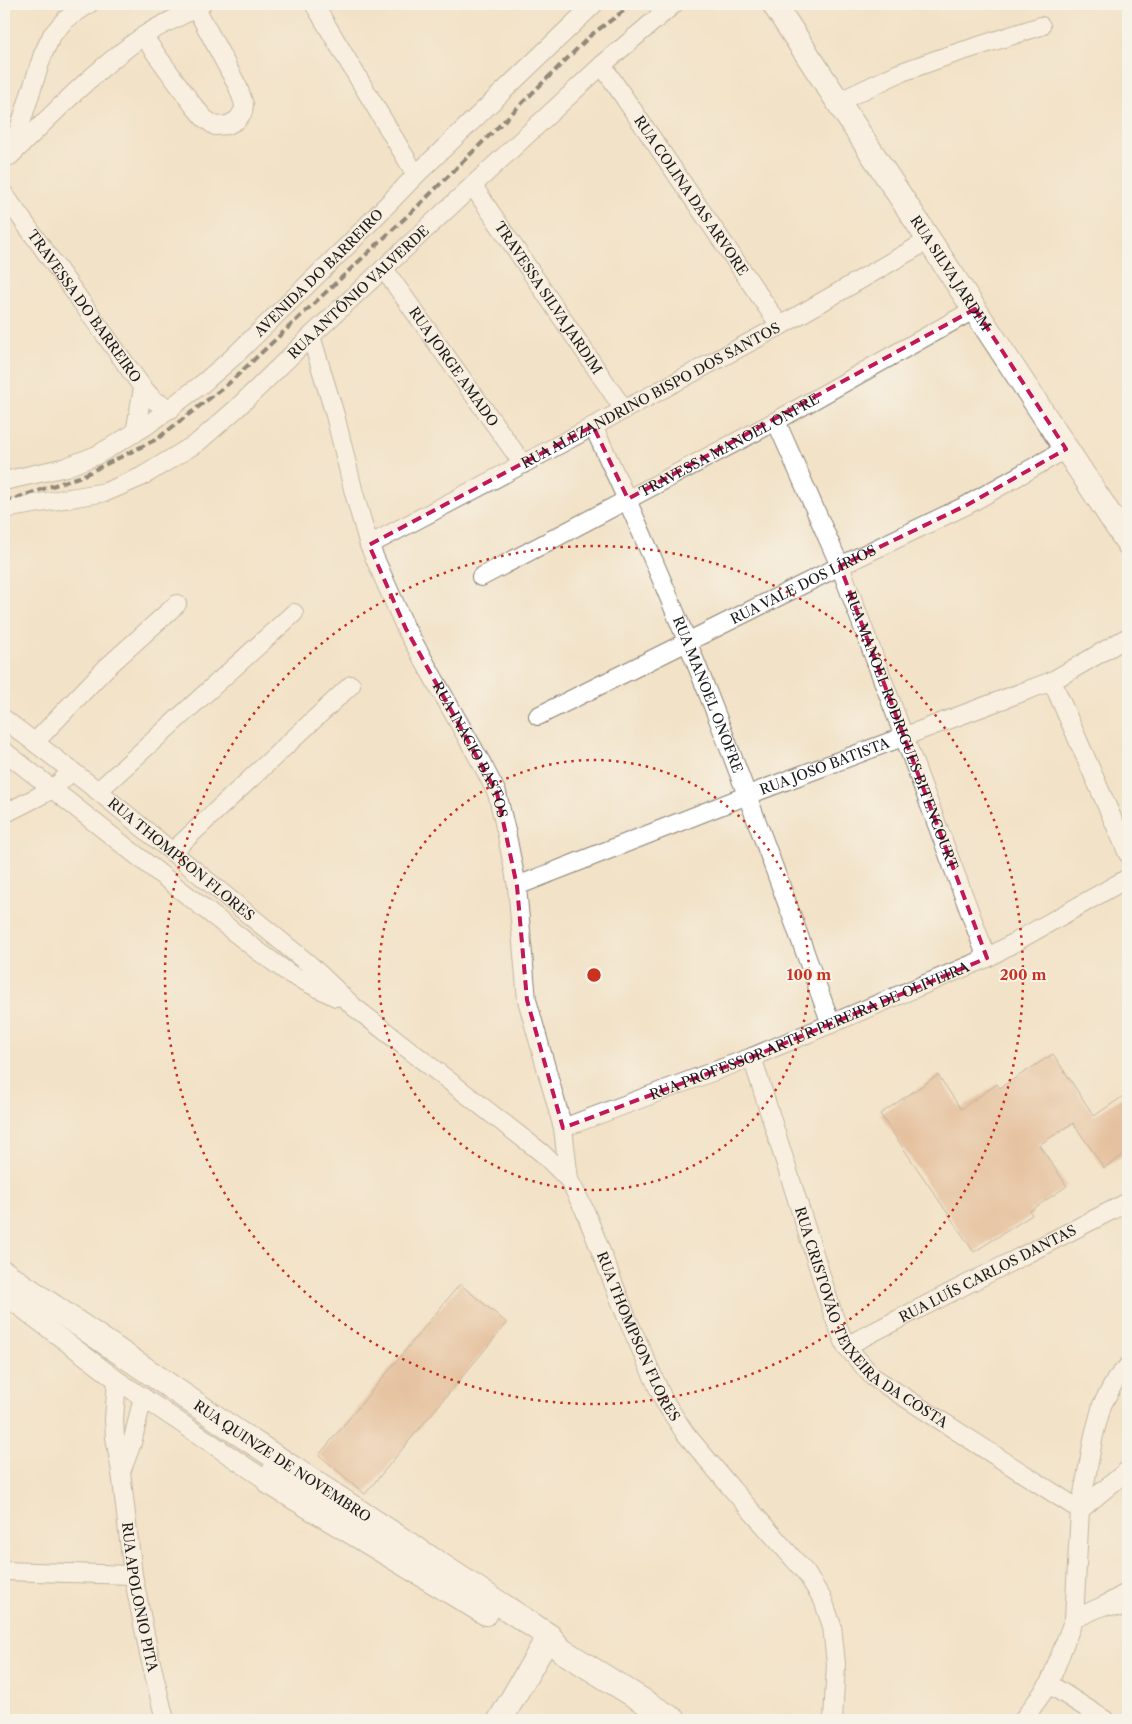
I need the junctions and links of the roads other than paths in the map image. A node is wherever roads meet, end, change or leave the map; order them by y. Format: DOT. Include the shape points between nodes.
graph roads {
  1 [pos="89,4"];
  2 [pos="314,4"];
  3 [pos="594,4"];
  4 [pos="674,4"];
  5 [pos="774,4"];
  6 [pos="199,6"];
  7 [pos="1041,26"];
  8 [pos="143,36"];
  9 [pos="602,65"];
  10 [pos="838,102"];
  11 [pos="7,160"];
  12 [pos="416,175"];
  13 [pos="473,186"];
  14 [pos="4,194"];
  15 [pos="929,240"];
  16 [pos="384,269"];
  17 [pos="975,309"];
  18 [pos="780,326"];
  19 [pos="311,336"];
  20 [pos="143,388"];
  21 [pos="171,409"];
  22 [pos="624,410"];
  23 [pos="776,421"];
  24 [pos="593,426"];
  25 [pos="135,433"];
  26 [pos="1066,449"];
  27 [pos="523,464"];
  28 [pos="4,481"];
  29 [pos="628,499"];
  30 [pos="4,509"];
  31 [pos="1128,543"];
  32 [pos="369,545"];
  33 [pos="840,566"];
  34 [pos="481,577"];
  35 [pos="176,604"];
  36 [pos="294,613"];
  37 [pos="1128,637"];
  38 [pos="687,642"];
  39 [pos="1052,682"];
  40 [pos="351,685"];
  41 [pos="538,716"];
  42 [pos="4,720"];
  43 [pos="905,738"];
  44 [pos="34,742"];
  45 [pos="4,751"];
  46 [pos="72,771"];
  47 [pos="53,789"];
  48 [pos="98,792"];
  49 [pos="748,795"];
  50 [pos="4,814"];
  51 [pos="1128,854"];
  52 [pos="177,856"];
  53 [pos="165,878"];
  54 [pos="1128,878"];
  55 [pos="517,886"];
  56 [pos="987,958"];
  57 [pos="354,1007"];
  58 [pos="831,1024"];
  59 [pos="752,1057"];
  60 [pos="563,1128"];
  61 [pos="569,1180"];
  62 [pos="1128,1202"];
  63 [pos="4,1273"];
  64 [pos="4,1295"];
  65 [pos="846,1346"];
  66 [pos="1128,1366"];
  67 [pos="117,1380"];
  68 [pos="142,1397"];
  69 [pos="280,1460"];
  70 [pos="1128,1470"];
  71 [pos="121,1472"];
  72 [pos="269,1482"];
  73 [pos="1080,1510"];
  74 [pos="345,1516"];
  75 [pos="4,1571"];
  76 [pos="133,1575"];
  77 [pos="1128,1592"];
  78 [pos="1105,1605"];
  79 [pos="1128,1608"];
  80 [pos="1074,1619"];
  81 [pos="551,1645"];
  82 [pos="1049,1684"];
  83 [pos="165,1720"];
  84 [pos="500,1720"];
  85 [pos="674,1720"];
  86 [pos="832,1720"];
  87 [pos="1023,1720"];
  88 [pos="1105,1720"];
  1 -- 11 [label="street" via="65,20 52,36"];
  2 -- 12 [label="street"];
  3 -- 12 [label="street, AVENIDA DO BARREIRO"];
  4 -- 9 [label="street, RUA ANTÔNIO VALVERDE"];
  5 -- 10 [label="main road, RUA SILVA JARDIM"];
  6 -- 8 [label="street"];
  6 -- 8 [label="street" via="244,104 237,120 228,125 215,126 204,118"];
  7 -- 10 [label="street" via="899,73"];
  8 -- 11 [label="street" via="91,79"];
  9 -- 13 [label="street, RUA ANTÔNIO VALVERDE"];
  9 -- 18 [label="street, RUA COLINA DAS ARVORE"];
  10 -- 15 [label="main road, RUA SILVA JARDIM"];
  12 -- 21 [label="street, AVENIDA DO BARREIRO" via="232,358"];
  13 -- 16 [label="street, RUA ANTÔNIO VALVERDE"];
  13 -- 22 [label="street, TRAVESSA SILVA JARDIM"];
  14 -- 20 [label="street, TRAVESSA DO BARREIRO"];
  15 -- 17 [label="main road, RUA SILVA JARDIM"];
  15 -- 18 [label="street, RUA ALEZANDRINO BISPO DOS SANTOS"];
  16 -- 19 [label="street, RUA ANTÔNIO VALVERDE"];
  16 -- 27 [label="street, RUA JORGE AMADO"];
  17 -- 23 [label="street, TRAVESSA MANOEL ONFRE"];
  17 -- 26 [label="main road, RUA SILVA JARDIM"];
  18 -- 22 [label="street, RUA ALEZANDRINO BISPO DOS SANTOS"];
  19 -- 30 [label="street, RUA ANTÔNIO VALVERDE" via="197,443 141,477 106,492"];
  19 -- 32 [label="street, RUA INÁCIO BASTOS"];
  20 -- 21 [label="street, TRAVESSA DO BARREIRO" via="155,401"];
  20 -- 25 [label="street"];
  21 -- 25 [label="street, AVENIDA DO BARREIRO"];
  22 -- 24 [label="street, RUA ALEZANDRINO BISPO DOS SANTOS"];
  23 -- 29 [label="street, TRAVESSA MANOEL ONFRE"];
  23 -- 33 [label="street, RUA MANOEL RODRIGUES BITENCOURT"];
  24 -- 27 [label="street, RUA ALEZANDRINO BISPO DOS SANTOS"];
  24 -- 29 [label="street, RUA MANOEL ONOFRE"];
  25 -- 28 [label="street, AVENIDA DO BARREIRO" via="97,455 66,467"];
  26 -- 31 [label="main road, RUA SILVA JARDIM"];
  26 -- 33 [label="street, RUA VALE DOS LÍRIOS" via="967,505"];
  27 -- 32 [label="street, RUA ALEZANDRINO BISPO DOS SANTOS"];
  29 -- 34 [label="street, TRAVESSA MANOEL ONFRE"];
  29 -- 38 [label="street, RUA MANOEL ONOFRE"];
  32 -- 55 [label="street, RUA INÁCIO BASTOS" via="406,629 497,794"];
  33 -- 38 [label="street, RUA VALE DOS LÍRIOS"];
  33 -- 43 [label="street, RUA MANOEL RODRIGUES BITENCOURT"];
  35 -- 44 [label="street" via="104,669"];
  36 -- 48 [label="street"];
  37 -- 39 [label="street, RUA JOSO BATISTA"];
  38 -- 41 [label="street, RUA VALE DOS LÍRIOS"];
  38 -- 49 [label="street, RUA MANOEL ONOFRE"];
  39 -- 43 [label="street, RUA JOSO BATISTA"];
  39 -- 51 [label="street"];
  40 -- 52 [label="street"];
  42 -- 44 [label="street, RUA THOMPSON FLORES"];
  43 -- 49 [label="street, RUA JOSO BATISTA"];
  43 -- 56 [label="street, RUA MANOEL RODRIGUES BITENCOURT"];
  44 -- 46 [label="street, RUA THOMPSON FLORES"];
  45 -- 47 [label="street, RUA THOMPSON FLORES"];
  46 -- 47 [label="street"];
  46 -- 48 [label="street, RUA THOMPSON FLORES"];
  47 -- 50 [label="street"];
  47 -- 53 [label="street, RUA THOMPSON FLORES"];
  48 -- 52 [label="street, RUA THOMPSON FLORES"];
  49 -- 55 [label="street, RUA JOSO BATISTA"];
  49 -- 58 [label="street, RUA MANOEL ONOFRE"];
  52 -- 53 [label="street"];
  52 -- 57 [label="street, RUA THOMPSON FLORES" via="310,965"];
  53 -- 57 [label="street, RUA THOMPSON FLORES" via="290,974"];
  54 -- 56 [label="street, RUA PROFESSOR ARTUR PEREIRA DE OLIVEIRA"];
  55 -- 60 [label="street, RUA INÁCIO BASTOS" via="526,1000"];
  56 -- 58 [label="street, RUA PROFESSOR ARTUR PEREIRA DE OLIVEIRA"];
  57 -- 61 [label="street, RUA THOMPSON FLORES" via="542,1153"];
  58 -- 59 [label="street, RUA PROFESSOR ARTUR PEREIRA DE OLIVEIRA"];
  59 -- 60 [label="street, RUA PROFESSOR ARTUR PEREIRA DE OLIVEIRA"];
  59 -- 65 [label="street, RUA CRISTOVÃO TEIXEIRA DA COSTA"];
  60 -- 61 [label="street, RUA INÁCIO BASTOS"];
  61 -- 86 [label="street, RUA THOMPSON FLORES" via="664,1401 685,1433 806,1573 823,1600 832,1626 836,1664"];
  62 -- 65 [label="street, RUA LUÍS CARLOS DANTAS"];
  63 -- 69 [label="main road, RUA QUINZE DE NOVEMBRO"];
  64 -- 67 [label="street"];
  65 -- 73 [label="street, RUA CRISTOVÃO TEIXEIRA DA COSTA" via="873,1377"];
  66 -- 73 [label="street" via="1102,1405"];
  67 -- 68 [label="street"];
  67 -- 71 [label="street, RUA APOLONIO PITA" via="114,1419"];
  68 -- 71 [label="street, RUA APOLONIO PITA" via="132,1443"];
  68 -- 72 [label="street"];
  69 -- 72 [label="main road"];
  69 -- 74 [label="main road, RUA QUINZE DE NOVEMBRO"];
  70 -- 73 [label="street"];
  71 -- 76 [label="street, RUA APOLONIO PITA"];
  72 -- 74 [label="main road, RUA QUINZE DE NOVEMBRO"];
  73 -- 80 [label="street"];
  74 -- 81 [label="main road, RUA QUINZE DE NOVEMBRO"];
  75 -- 76 [label="street"];
  76 -- 83 [label="street, RUA APOLONIO PITA"];
  77 -- 78 [label="street"];
  78 -- 79 [label="street"];
  78 -- 80 [label="street"];
  80 -- 82 [label="street"];
  81 -- 84 [label="main road"];
  81 -- 85 [label="main road, RUA QUINZE DE NOVEMBRO"];
  82 -- 87 [label="street"];
  82 -- 88 [label="street"];
}
